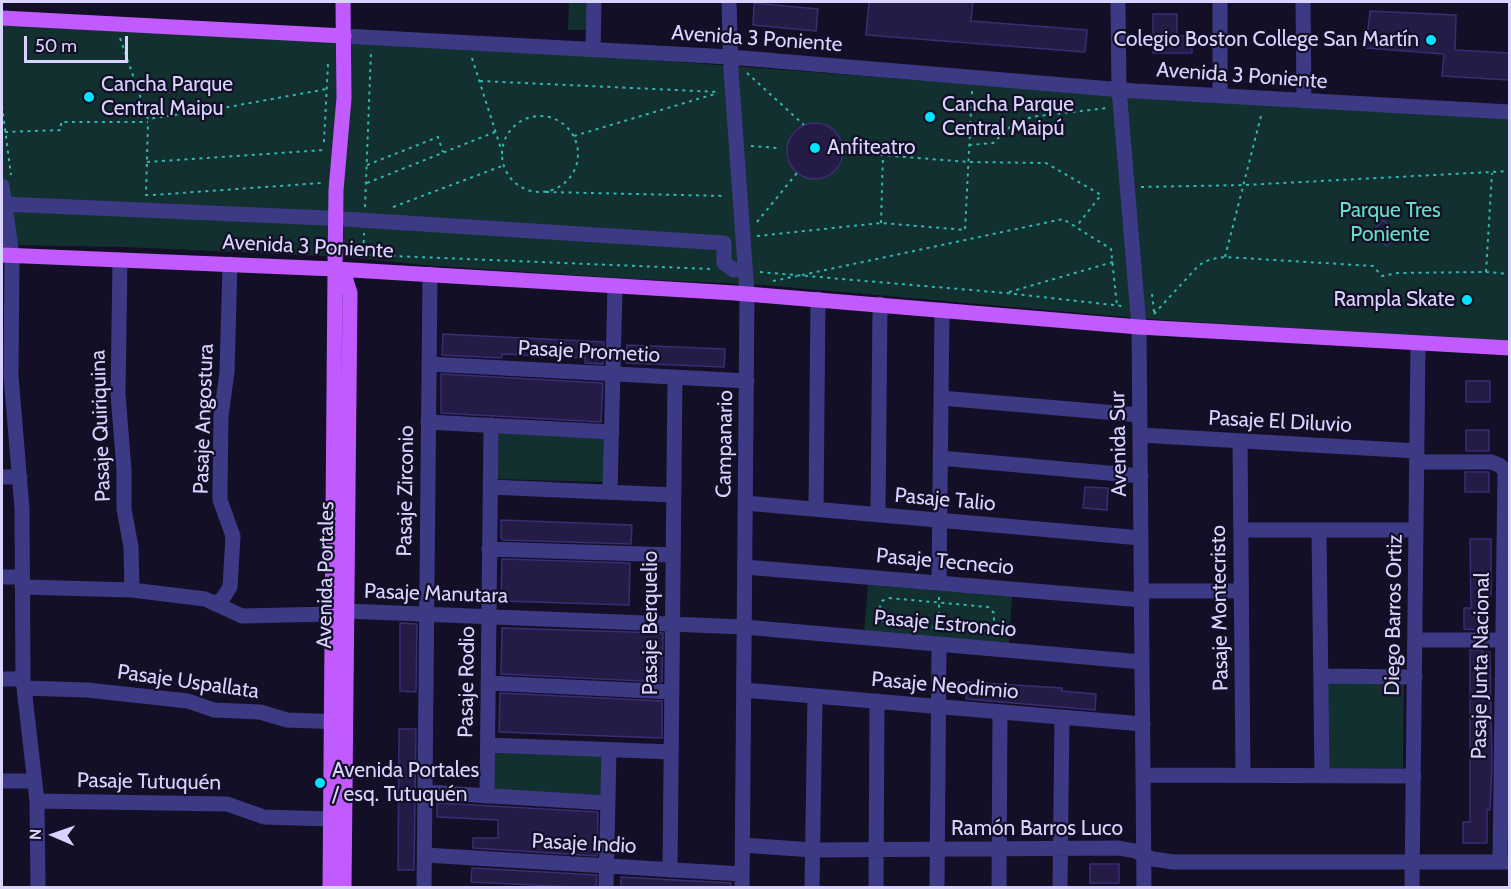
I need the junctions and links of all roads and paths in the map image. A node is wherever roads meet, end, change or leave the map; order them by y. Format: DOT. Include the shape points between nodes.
graph roads {
  1 [pos="343,2"];
  2 [pos="594,2"];
  3 [pos="729,2"];
  4 [pos="1118,2"];
  5 [pos="1220,2"];
  6 [pos="1303,2"];
  7 [pos="2,18"];
  8 [pos="118,32"];
  9 [pos="344,36"];
  10 [pos="371,45"];
  11 [pos="593,49"];
  12 [pos="470,52"];
  13 [pos="328,55"];
  14 [pos="730,57"];
  15 [pos="972,77"];
  16 [pos="480,81"];
  17 [pos="718,84"];
  18 [pos="327,89"];
  19 [pos="1119,89"];
  20 [pos="720,92"];
  21 [pos="1220,96"];
  22 [pos="1265,99"];
  23 [pos="1304,102"];
  24 [pos="2,106"];
  25 [pos="1103,108"];
  26 [pos="1509,112"];
  27 [pos="148,120"];
  28 [pos="804,125"];
  29 [pos="5,132"];
  30 [pos="495,132"];
  31 [pos="573,136"];
  32 [pos="969,145"];
  33 [pos="736,146"];
  34 [pos="778,148"];
  35 [pos="443,152"];
  36 [pos="843,152"];
  37 [pos="502,153"];
  38 [pos="883,156"];
  39 [pos="147,162"];
  40 [pos="968,162"];
  41 [pos="504,165"];
  42 [pos="1509,171"];
  43 [pos="1492,172"];
  44 [pos="797,173"];
  45 [pos="6,182"];
  46 [pos="323,182"];
  47 [pos="366,183"];
  48 [pos="1245,185"];
  49 [pos="1141,187"];
  50 [pos="543,192"];
  51 [pos="146,195"];
  52 [pos="730,196"];
  53 [pos="181,197"];
  54 [pos="3,204"];
  55 [pos="386,209"];
  56 [pos="336,218"];
  57 [pos="880,223"];
  58 [pos="756,224"];
  59 [pos="1076,227"];
  60 [pos="757,236"];
  61 [pos="7,255"];
  62 [pos="1226,257"];
  63 [pos="120,260"];
  64 [pos="1113,262"];
  65 [pos="230,264"];
  66 [pos="335,269"];
  67 [pos="734,270"];
  68 [pos="1486,272"];
  69 [pos="1509,273"];
  70 [pos="430,274"];
  71 [pos="770,281"];
  72 [pos="615,286"];
  73 [pos="747,293"];
  74 [pos="1006,293"];
  75 [pos="818,299"];
  76 [pos="880,304"];
  77 [pos="1116,306"];
  78 [pos="942,310"];
  79 [pos="1154,314"];
  80 [pos="1139,327"];
  81 [pos="1418,343"];
  82 [pos="1509,348"];
  83 [pos="429,364"];
  84 [pos="613,374"];
  85 [pos="6,376"];
  86 [pos="675,377"];
  87 [pos="747,381"];
  88 [pos="941,398"];
  89 [pos="1140,415"];
  90 [pos="428,422"];
  91 [pos="491,426"];
  92 [pos="612,432"];
  93 [pos="1140,435"];
  94 [pos="1240,441"];
  95 [pos="1417,456"];
  96 [pos="940,458"];
  97 [pos="1507,470"];
  98 [pos="1141,476"];
  99 [pos="2,477"];
  100 [pos="20,477"];
  101 [pos="490,487"];
  102 [pos="610,492"];
  103 [pos="673,495"];
  104 [pos="745,503"];
  105 [pos="816,509"];
  106 [pos="878,515"];
  107 [pos="940,520"];
  108 [pos="1240,530"];
  109 [pos="1319,530"];
  110 [pos="1416,530"];
  111 [pos="1141,538"];
  112 [pos="489,549"];
  113 [pos="1507,551"];
  114 [pos="673,555"];
  115 [pos="745,567"];
  116 [pos="2,577"];
  117 [pos="22,582"];
  118 [pos="939,583"];
  119 [pos="132,590"];
  120 [pos="1241,591"];
  121 [pos="1142,595"];
  122 [pos="217,603"];
  123 [pos="939,603"];
  124 [pos="339,613"];
  125 [pos="425,614"];
  126 [pos="489,617"];
  127 [pos="672,624"];
  128 [pos="744,627"];
  129 [pos="939,628"];
  130 [pos="1415,640"];
  131 [pos="1503,640"];
  132 [pos="939,645"];
  133 [pos="1142,662"];
  134 [pos="1321,676"];
  135 [pos="1414,677"];
  136 [pos="2,679"];
  137 [pos="23,683"];
  138 [pos="488,683"];
  139 [pos="744,690"];
  140 [pos="672,692"];
  141 [pos="815,696"];
  142 [pos="1506,697"];
  143 [pos="877,701"];
  144 [pos="939,706"];
  145 [pos="1000,712"];
  146 [pos="1062,717"];
  147 [pos="338,722"];
  148 [pos="1143,724"];
  149 [pos="488,745"];
  150 [pos="609,750"];
  151 [pos="671,752"];
  152 [pos="1143,775"];
  153 [pos="1243,775"];
  154 [pos="1322,776"];
  155 [pos="1414,776"];
  156 [pos="1505,776"];
  157 [pos="2,781"];
  158 [pos="35,781"];
  159 [pos="425,792"];
  160 [pos="487,796"];
  161 [pos="37,801"];
  162 [pos="608,803"];
  163 [pos="330,819"];
  164 [pos="742,845"];
  165 [pos="1061,848"];
  166 [pos="937,849"];
  167 [pos="999,849"];
  168 [pos="813,850"];
  169 [pos="876,850"];
  170 [pos="425,855"];
  171 [pos="1144,855"];
  172 [pos="1413,862"];
  173 [pos="1504,862"];
  174 [pos="607,866"];
  175 [pos="670,870"];
  176 [pos="742,881"];
  177 [pos="38,888"];
  178 [pos="330,888"];
  179 [pos="344,888"];
  180 [pos="424,888"];
  181 [pos="606,888"];
  182 [pos="812,888"];
  183 [pos="876,888"];
  184 [pos="937,888"];
  185 [pos="999,888"];
  186 [pos="1060,888"];
  187 [pos="1144,888"];
  188 [pos="1412,888"];
  1 -- 9 [label="main road"];
  2 -- 11 [label="street"];
  3 -- 14 [label="street, Campanario"];
  4 -- 19 [label="street, Avenida Sur"];
  5 -- 21 [label="street"];
  6 -- 23 [label="street"];
  7 -- 9 [label="main road, Avenida 3 Poniente"];
  8 -- 27 [label="path"];
  9 -- 11 [label="street, Avenida 3 Poniente"];
  9 -- 56 [label="main road"];
  10 -- 35 [label="path" via="367,165 438,137"];
  11 -- 14 [label="street, Avenida 3 Poniente"];
  12 -- 16 [label="path"];
  13 -- 18 [label="path"];
  14 -- 15 [label="street, Avenida 3 Poniente"];
  14 -- 28 [label="path"];
  14 -- 33 [label="street, Campanario"];
  15 -- 19 [label="street, Avenida 3 Poniente"];
  15 -- 32 [label="path"];
  16 -- 20 [label="path"];
  16 -- 30 [label="path"];
  17 -- 20 [label="path"];
  18 -- 27 [label="path"];
  18 -- 39 [label="path" via="324,150"];
  19 -- 21 [label="street, Avenida 3 Poniente"];
  19 -- 80 [label="street, Avenida Sur"];
  20 -- 31 [label="path"];
  21 -- 22 [label="street, Avenida 3 Poniente"];
  22 -- 23 [label="street, Avenida 3 Poniente"];
  22 -- 48 [label="path"];
  23 -- 26 [label="street, Avenida 3 Poniente"];
  24 -- 29 [label="path"];
  25 -- 32 [label="path" via="1024,119 993,143"];
  27 -- 29 [label="path" via="61,122 61,129"];
  27 -- 39 [label="path"];
  29 -- 45 [label="path"];
  30 -- 35 [label="path"];
  30 -- 37 [label="path"];
  31 -- 37 [label="path" via="556,120 532,117 511,129"];
  31 -- 50 [label="path" via="577,154 573,171 566,182"];
  32 -- 40 [label="path"];
  33 -- 34 [label="path"];
  33 -- 73 [label="street, Campanario"];
  35 -- 47 [label="path"];
  36 -- 38 [label="path"];
  37 -- 41 [label="path"];
  38 -- 40 [label="path"];
  38 -- 57 [label="path"];
  39 -- 51 [label="path"];
  40 -- 57 [label="path" via="965,230"];
  40 -- 59 [label="path" via="1046,163 1101,195"];
  41 -- 50 [label="path" via="509,177 519,185"];
  41 -- 55 [label="path"];
  42 -- 43 [label="path"];
  43 -- 48 [label="path"];
  43 -- 68 [label="path"];
  44 -- 58 [label="path"];
  45 -- 54 [label="street"];
  46 -- 51 [label="path"];
  48 -- 49 [label="path"];
  48 -- 62 [label="path"];
  50 -- 52 [label="path"];
  51 -- 53 [label="path"];
  54 -- 56 [label="street"];
  54 -- 61 [label="street"];
  56 -- 66 [label="main road"];
  56 -- 67 [label="street" via="724,243 724,263"];
  57 -- 60 [label="path"];
  59 -- 64 [label="path" via="1112,249"];
  59 -- 71 [label="path" via="1063,219"];
  61 -- 63 [label="main road, Avenida 3 Poniente"];
  61 -- 85 [label="street"];
  62 -- 68 [label="path" via="1372,266 1382,276"];
  62 -- 79 [label="path" via="1199,265"];
  63 -- 65 [label="main road, Avenida 3 Poniente"];
  63 -- 119 [label="street, Pasaje Quiriquina" via="118,394"];
  64 -- 74 [label="path"];
  64 -- 77 [label="path"];
  65 -- 66 [label="main road, Avenida 3 Poniente"];
  65 -- 122 [label="street, Pasaje Angostura" via="227,372 220,416 220,500 233,537 230,587"];
  66 -- 70 [label="main road, Avenida 3 Poniente"];
  66 -- 124 [label="main road, Avenida Portales" via="345,277 350,293"];
  68 -- 69 [label="path"];
  70 -- 72 [label="main road, Avenida 3 Poniente"];
  70 -- 83 [label="street, Pasaje Zirconio"];
  72 -- 73 [label="main road, Avenida 3 Poniente"];
  72 -- 84 [label="street"];
  73 -- 75 [label="main road, Avenida 3 Poniente"];
  73 -- 87 [label="street, Campanario"];
  75 -- 76 [label="main road, Avenida 3 Poniente"];
  75 -- 105 [label="street"];
  76 -- 78 [label="main road, Avenida 3 Poniente"];
  76 -- 106 [label="street"];
  78 -- 80 [label="main road, Avenida 3 Poniente"];
  78 -- 88 [label="street"];
  80 -- 81 [label="main road, Avenida 3 Poniente"];
  80 -- 89 [label="street, Avenida Sur"];
  81 -- 82 [label="main road, Avenida 3 Poniente"];
  81 -- 95 [label="street, Diego Barros Ortiz"];
  83 -- 84 [label="street, Pasaje Prometio"];
  83 -- 90 [label="street, Pasaje Zirconio"];
  84 -- 86 [label="street, Pasaje Prometio"];
  84 -- 92 [label="street"];
  85 -- 100 [label="street"];
  86 -- 87 [label="street, Pasaje Prometio"];
  86 -- 103 [label="street, Pasaje Berquelio"];
  87 -- 104 [label="street, Campanario"];
  88 -- 89 [label="street"];
  88 -- 96 [label="street"];
  89 -- 93 [label="street, Avenida Sur"];
  90 -- 91 [label="street"];
  90 -- 125 [label="street, Pasaje Zirconio"];
  91 -- 92 [label="street"];
  91 -- 101 [label="street, Pasaje Rodio"];
  92 -- 102 [label="street"];
  93 -- 94 [label="street, Pasaje El Diluvio"];
  93 -- 98 [label="street, Avenida Sur"];
  94 -- 95 [label="street, Pasaje El Diluvio"];
  94 -- 108 [label="street, Pasaje Montecristo"];
  95 -- 97 [label="street, Pasaje El Diluvio" via="1491,462"];
  95 -- 110 [label="street, Diego Barros Ortiz"];
  96 -- 98 [label="street"];
  96 -- 107 [label="street"];
  97 -- 113 [label="street, Pasaje Junta Nacional"];
  98 -- 111 [label="street, Avenida Sur"];
  99 -- 100 [label="street"];
  100 -- 117 [label="street"];
  101 -- 102 [label="street"];
  101 -- 112 [label="street, Pasaje Rodio"];
  102 -- 103 [label="street"];
  103 -- 114 [label="street, Pasaje Berquelio"];
  104 -- 105 [label="street, Pasaje Talio"];
  104 -- 115 [label="street, Campanario"];
  105 -- 106 [label="street, Pasaje Talio"];
  106 -- 107 [label="street, Pasaje Talio"];
  107 -- 111 [label="street, Pasaje Talio"];
  107 -- 118 [label="street"];
  108 -- 109 [label="street"];
  108 -- 120 [label="street, Pasaje Montecristo"];
  109 -- 110 [label="street"];
  109 -- 134 [label="street"];
  110 -- 130 [label="street, Diego Barros Ortiz"];
  111 -- 121 [label="street, Avenida Sur"];
  112 -- 114 [label="street"];
  112 -- 126 [label="street, Pasaje Rodio"];
  113 -- 131 [label="street, Pasaje Junta Nacional"];
  114 -- 127 [label="street, Pasaje Berquelio"];
  115 -- 118 [label="street, Pasaje Tecnecio"];
  115 -- 128 [label="street, Campanario"];
  116 -- 117 [label="street, Pasaje Manutara"];
  117 -- 119 [label="street, Pasaje Manutara"];
  117 -- 137 [label="street"];
  118 -- 121 [label="street, Pasaje Tecnecio"];
  118 -- 123 [label="path"];
  119 -- 122 [label="street, Pasaje Manutara" via="205,598"];
  120 -- 121 [label="street, Pasaje Tecnecio"];
  120 -- 153 [label="street, Pasaje Montecristo"];
  121 -- 133 [label="street, Avenida Sur"];
  122 -- 124 [label="street, Pasaje Manutara" via="242,616"];
  123 -- 129 [label="path"];
  123 -- 129 [label="path" via="988,607 994,613 994,622 985,631"];
  123 -- 129 [label="path" via="889,598 882,601 879,610 881,620 888,624"];
  124 -- 125 [label="street, Pasaje Manutara"];
  124 -- 147 [label="main road, Avenida Portales"];
  125 -- 126 [label="street, Pasaje Manutara"];
  125 -- 159 [label="street, Pasaje Zirconio"];
  126 -- 127 [label="street, Pasaje Manutara"];
  126 -- 138 [label="street, Pasaje Rodio"];
  127 -- 128 [label="street, Pasaje Manutara"];
  127 -- 140 [label="street, Pasaje Berquelio"];
  128 -- 132 [label="street, Pasaje Estroncio"];
  128 -- 139 [label="street, Campanario"];
  129 -- 132 [label="path"];
  130 -- 131 [label="street"];
  130 -- 135 [label="street, Diego Barros Ortiz"];
  131 -- 142 [label="street, Pasaje Junta Nacional"];
  132 -- 133 [label="street, Pasaje Estroncio"];
  132 -- 144 [label="street"];
  133 -- 148 [label="street, Avenida Sur"];
  134 -- 135 [label="street"];
  134 -- 154 [label="street"];
  135 -- 155 [label="street, Diego Barros Ortiz"];
  136 -- 137 [label="street, Pasaje Uspallata"];
  137 -- 147 [label="street, Pasaje Uspallata" via="188,701 214,710 260,712 287,720"];
  137 -- 158 [label="street"];
  138 -- 140 [label="street"];
  138 -- 149 [label="street, Pasaje Rodio"];
  139 -- 141 [label="street, Pasaje Neodimio"];
  139 -- 164 [label="street, Campanario"];
  140 -- 151 [label="street, Pasaje Berquelio"];
  141 -- 143 [label="street, Pasaje Neodimio"];
  141 -- 168 [label="street"];
  142 -- 156 [label="street, Pasaje Junta Nacional"];
  143 -- 144 [label="street, Pasaje Neodimio"];
  143 -- 169 [label="street"];
  144 -- 145 [label="street, Pasaje Neodimio"];
  144 -- 166 [label="street"];
  145 -- 146 [label="street, Pasaje Neodimio"];
  145 -- 167 [label="street"];
  146 -- 148 [label="street, Pasaje Neodimio"];
  146 -- 165 [label="street"];
  147 -- 163 [label="main road, Avenida Portales"];
  147 -- 179 [label="main road, Avenida Portales"];
  148 -- 152 [label="street, Avenida Sur"];
  149 -- 150 [label="street"];
  149 -- 160 [label="street, Pasaje Rodio"];
  150 -- 151 [label="street"];
  150 -- 162 [label="street"];
  151 -- 175 [label="street, Pasaje Berquelio"];
  152 -- 153 [label="street"];
  152 -- 171 [label="street, Avenida Sur"];
  153 -- 154 [label="street"];
  154 -- 155 [label="street"];
  155 -- 172 [label="street, Diego Barros Ortiz"];
  156 -- 173 [label="street, Pasaje Junta Nacional"];
  157 -- 158 [label="street"];
  158 -- 161 [label="street"];
  159 -- 160 [label="street"];
  159 -- 170 [label="street, Pasaje Zirconio"];
  160 -- 162 [label="street"];
  161 -- 163 [label="street, Pasaje Tutuquén" via="227,804 264,817"];
  161 -- 177 [label="street"];
  162 -- 174 [label="street"];
  163 -- 178 [label="main road, Avenida Portales"];
  164 -- 168 [label="street, Ramón Barros Luco"];
  164 -- 176 [label="street, Campanario"];
  165 -- 167 [label="street, Ramón Barros Luco"];
  165 -- 171 [label="street, Ramón Barros Luco" via="1119,848"];
  165 -- 186 [label="street"];
  166 -- 167 [label="street, Ramón Barros Luco"];
  166 -- 169 [label="street, Ramón Barros Luco"];
  166 -- 184 [label="street"];
  167 -- 185 [label="street"];
  168 -- 169 [label="street, Ramón Barros Luco"];
  168 -- 182 [label="street"];
  169 -- 183 [label="street"];
  170 -- 174 [label="street, Pasaje Indio"];
  170 -- 180 [label="street, Pasaje Zirconio"];
  171 -- 172 [label="street, Ramón Barros Luco" via="1163,861"];
  171 -- 187 [label="street, Avenida Sur"];
  172 -- 173 [label="street, Ramón Barros Luco"];
  172 -- 188 [label="street, Diego Barros Ortiz"];
  174 -- 175 [label="street, Pasaje Indio"];
  174 -- 181 [label="street"];
  175 -- 176 [label="street, Pasaje Indio"];
}
